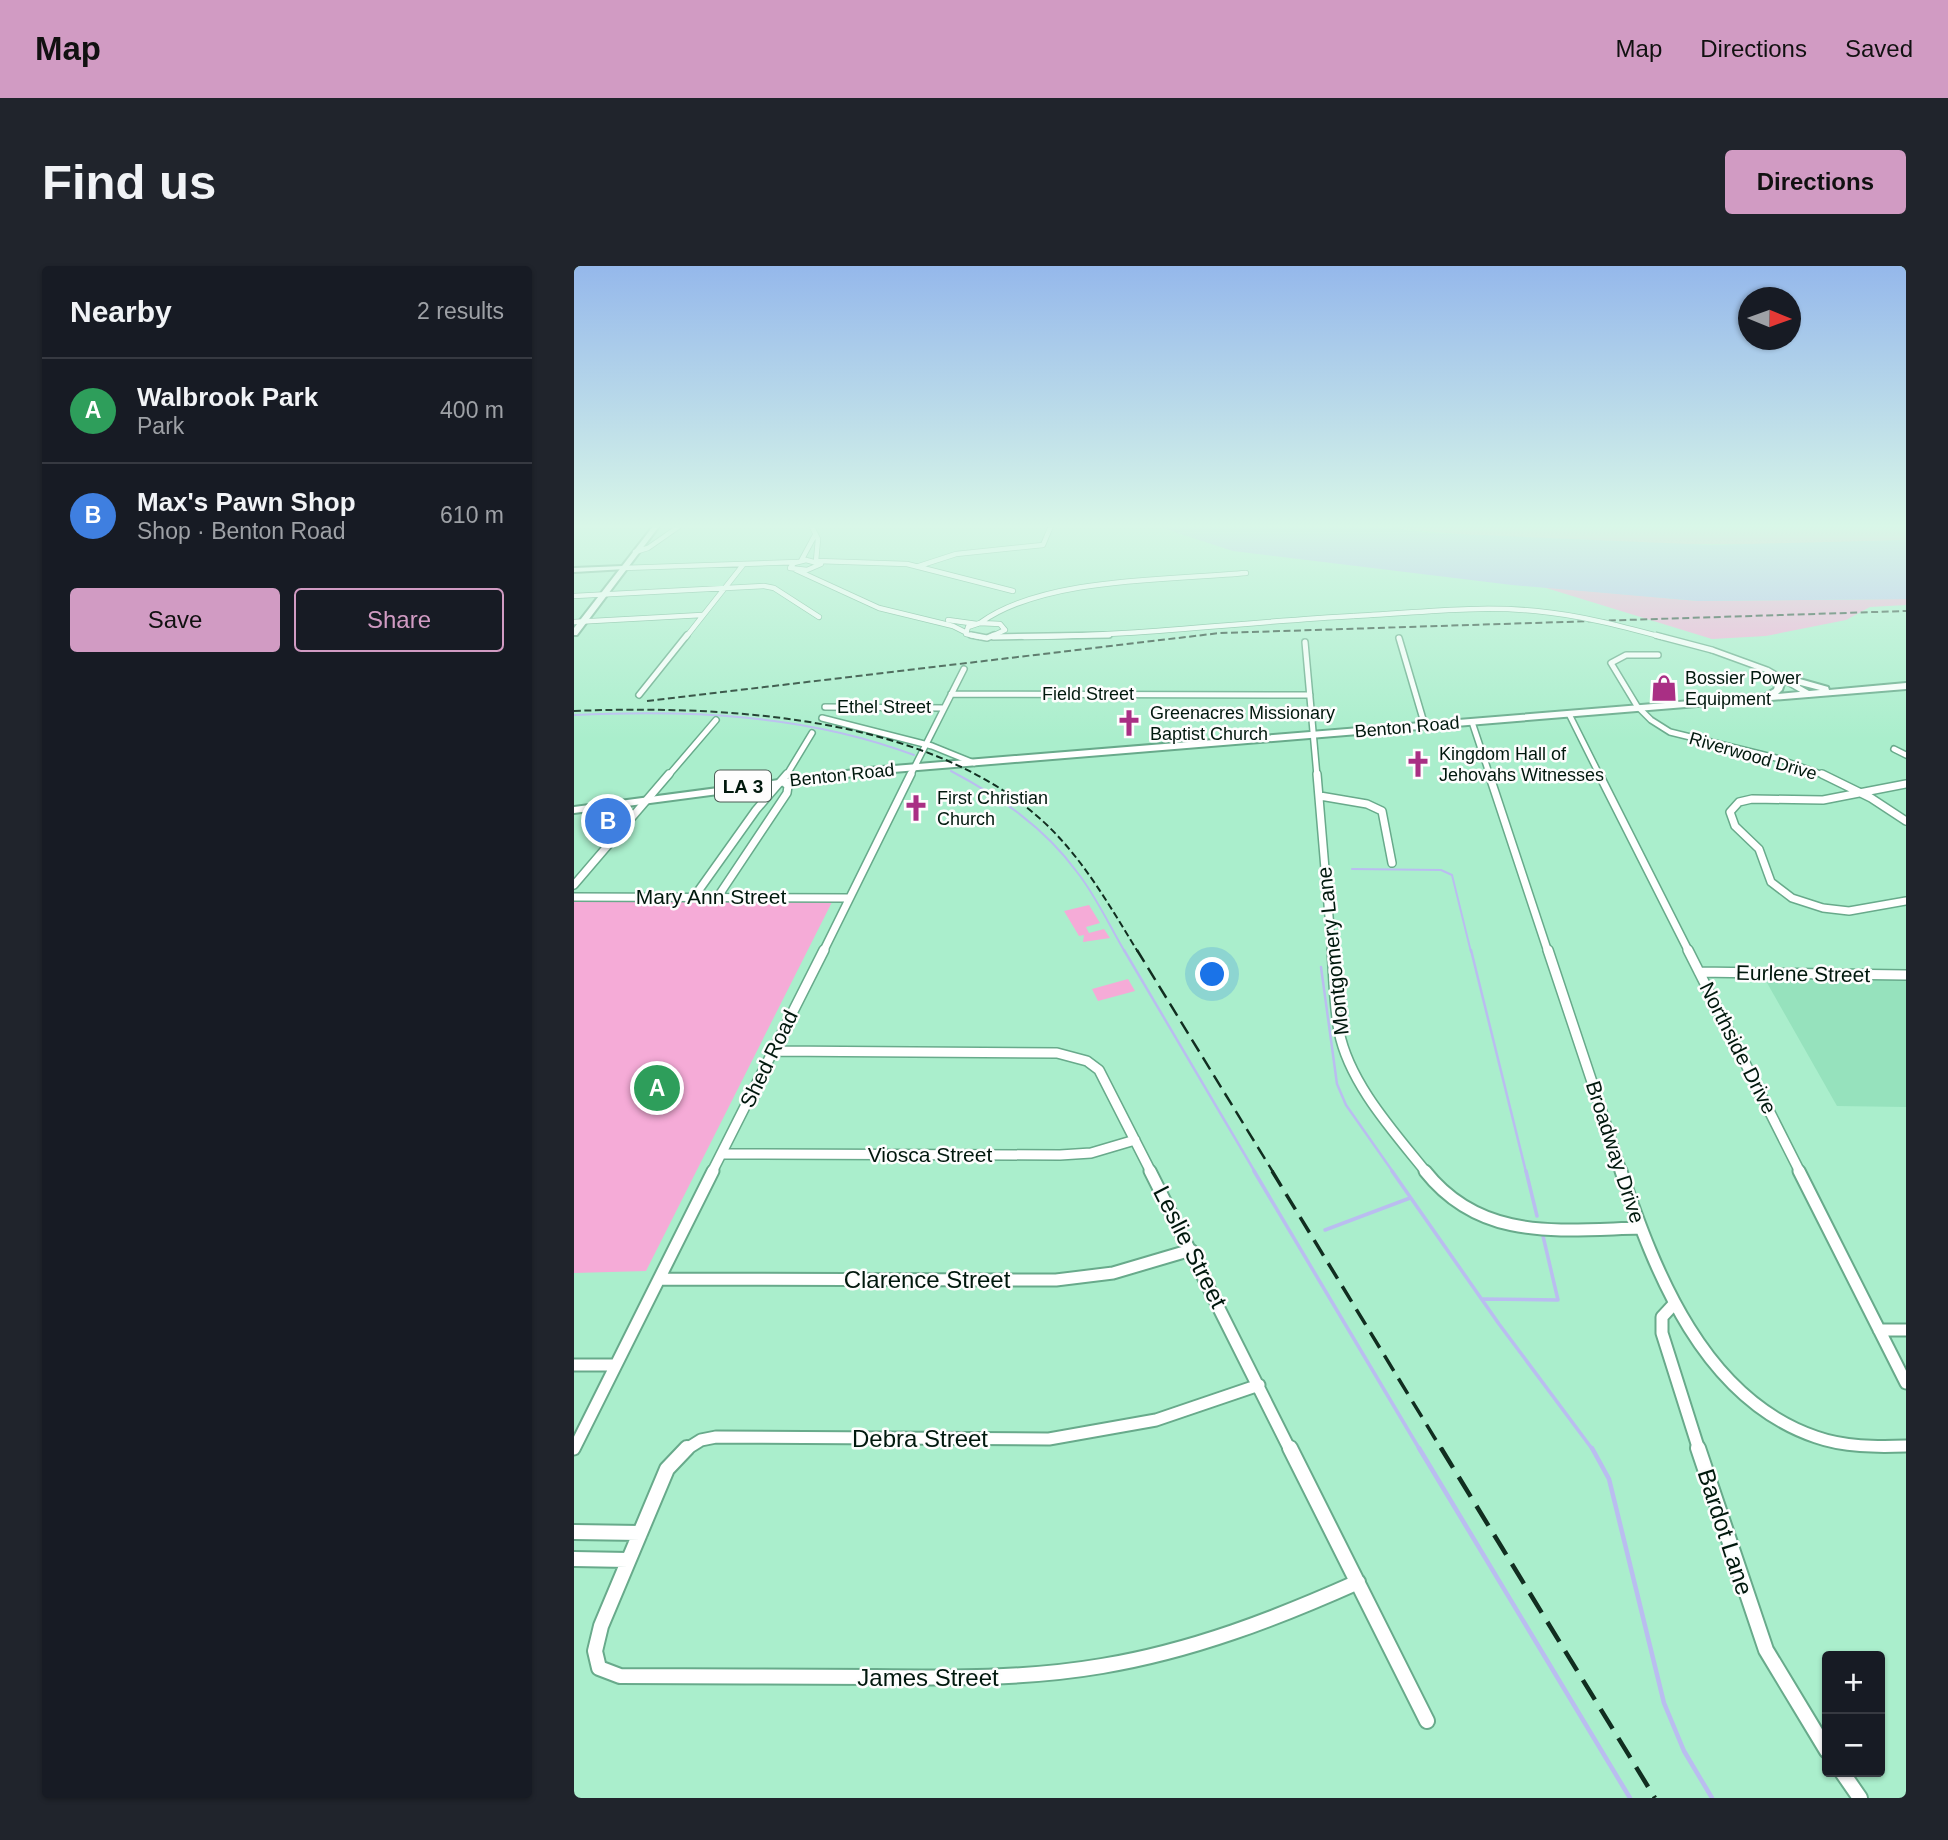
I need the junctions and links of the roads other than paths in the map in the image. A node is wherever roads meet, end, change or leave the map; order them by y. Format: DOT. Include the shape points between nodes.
graph roads {
  1 [pos="602,596"];
  2 [pos="717,596"];
  3 [pos="786,596"];
  4 [pos="854,596"];
  5 [pos="864,596"];
  6 [pos="1039,596"];
  7 [pos="1005,607"];
  8 [pos="702,615"];
  9 [pos="819,617"];
  10 [pos="579,622"];
  11 [pos="978,623"];
  12 [pos="1002,626"];
  13 [pos="965,632"];
  14 [pos="574,633"];
  15 [pos="993,636"];
  16 [pos="1037,637"];
  17 [pos="1399,638"];
  18 [pos="1305,642"];
  19 [pos="1658,655"];
  20 [pos="964,669"];
  21 [pos="1782,677"];
  22 [pos="1906,686"];
  23 [pos="1847,691"];
  24 [pos="951,694"];
  25 [pos="1809,694"];
  26 [pos="639,695"];
  27 [pos="1310,695"];
  28 [pos="1763,698"];
  29 [pos="825,707"];
  30 [pos="944,708"];
  31 [pos="1639,708"];
  32 [pos="1569,714"];
  33 [pos="822,719"];
  34 [pos="716,720"];
  35 [pos="1472,722"];
  36 [pos="1425,726"];
  37 [pos="812,733"];
  38 [pos="1313,735"];
  39 [pos="925,745"];
  40 [pos="1894,749"];
  41 [pos="1906,755"];
  42 [pos="974,763"];
  43 [pos="913,768"];
  44 [pos="783,781"];
  45 [pos="1906,784"];
  46 [pos="1863,794"];
  47 [pos="1320,796"];
  48 [pos="649,799"];
  49 [pos="574,810"];
  50 [pos="1906,821"];
  51 [pos="1392,863"];
  52 [pos="574,886"];
  53 [pos="574,897"];
  54 [pos="694,897"];
  55 [pos="717,898"];
  56 [pos="849,898"];
  57 [pos="1906,901"];
  58 [pos="1699,972"];
  59 [pos="1906,975"];
  60 [pos="773,1051"];
  61 [pos="1135,1140"];
  62 [pos="722,1154"];
  63 [pos="1640,1228"];
  64 [pos="1191,1250"];
  65 [pos="659,1279"];
  66 [pos="1674,1304"];
  67 [pos="1879,1330"];
  68 [pos="1906,1330"];
  69 [pos="574,1365"];
  70 [pos="616,1365"];
  71 [pos="1906,1382"];
  72 [pos="1259,1385"];
  73 [pos="1906,1446"];
  74 [pos="574,1450"];
  75 [pos="574,1532"];
  76 [pos="638,1539"];
  77 [pos="574,1559"];
  78 [pos="628,1560"];
  79 [pos="1358,1582"];
  80 [pos="1427,1721"];
  81 [pos="1822,1743"];
  82 [pos="1845,1777"];
  83 [pos="1860,1798"];
  1 -- 10 [label="main road"];
  2 -- 8 [label="street"];
  3 -- 9 [label="street"];
  4 -- 13 [label="street"];
  5 -- 11 [label="street" via="902,612"];
  6 -- 7 [label="street"];
  7 -- 11 [label="street"];
  7 -- 12 [label="street"];
  8 -- 10 [label="street"];
  8 -- 26 [label="street"];
  10 -- 14 [label="main road"];
  11 -- 12 [label="street"];
  11 -- 13 [label="street"];
  12 -- 15 [label="street" via="1003,633"];
  12 -- 16 [label="street"];
  13 -- 15 [label="street" via="974,637"];
  15 -- 16 [label="street"];
  16 -- 21 [label="street, bridge" via="1475,609 1536,611 1610,623 1712,650"];
  17 -- 36 [label="street"];
  18 -- 27 [label="street, Montgomery Lane"];
  19 -- 31 [label="street" via="1626,655 1611,661"];
  20 -- 24 [label="street, Shed Road"];
  21 -- 23 [label="main road"];
  21 -- 25 [label="street"];
  21 -- 28 [label="main road" via="1778,690"];
  22 -- 23 [label="main road, Benton Road / LA 3"];
  23 -- 25 [label="main road, Benton Road / LA 3"];
  24 -- 27 [label="street, Field Street"];
  24 -- 30 [label="street, Shed Road"];
  25 -- 28 [label="main road, Benton Road / LA 3"];
  27 -- 38 [label="street, Montgomery Lane"];
  28 -- 31 [label="main road, Benton Road / LA 3"];
  29 -- 30 [label="street, Ethel Street"];
  30 -- 39 [label="street, Shed Road"];
  31 -- 32 [label="main road, Benton Road / LA 3"];
  31 -- 46 [label="street, Riverwood Drive" via="1674,733 1791,763"];
  32 -- 35 [label="main road, Benton Road / LA 3"];
  32 -- 58 [label="street, Northside Drive"];
  33 -- 39 [label="street"];
  34 -- 48 [label="street"];
  35 -- 36 [label="main road, Benton Road / LA 3"];
  35 -- 63 [label="street, Broadway Drive"];
  36 -- 38 [label="main road, Benton Road / LA 3"];
  37 -- 44 [label="street"];
  38 -- 42 [label="main road, Benton Road / LA 3"];
  38 -- 47 [label="street, Montgomery Lane"];
  39 -- 42 [label="street"];
  39 -- 43 [label="street, Shed Road"];
  40 -- 41 [label="street"];
  42 -- 43 [label="main road, Benton Road / LA 3"];
  43 -- 44 [label="main road, Benton Road / LA 3"];
  43 -- 56 [label="street, Shed Road"];
  44 -- 48 [label="main road, Benton Road / LA 3"];
  44 -- 54 [label="street" via="756,810"];
  44 -- 55 [label="street" via="787,793"];
  45 -- 46 [label="street"];
  46 -- 50 [label="street, Riverwood Drive"];
  46 -- 57 [label="street" via="1823,800 1752,799 1735,805 1730,816 1759,849 1771,881 1792,898 1849,911"];
  47 -- 51 [label="street" via="1367,803 1382,811"];
  47 -- 63 [label="street, Montgomery Lane" via="1339,1030 1349,1063 1377,1106 1435,1183 1478,1215 1529,1227"];
  48 -- 49 [label="main road, Benton Road / LA 3"];
  48 -- 52 [label="street"];
  53 -- 54 [label="street, Mary Ann Street"];
  54 -- 55 [label="street, Mary Ann Street"];
  55 -- 56 [label="street, Mary Ann Street"];
  56 -- 60 [label="street, Shed Road"];
  58 -- 59 [label="street, Eurlene Street"];
  58 -- 67 [label="street, Northside Drive"];
  60 -- 61 [label="street, Leslie Street" via="1066,1054 1087,1061 1103,1075"];
  60 -- 62 [label="street, Shed Road"];
  61 -- 62 [label="street, Viosca Street" via="1070,1155"];
  61 -- 64 [label="street, Leslie Street"];
  62 -- 65 [label="street, Shed Road"];
  63 -- 66 [label="street, Broadway Drive"];
  64 -- 65 [label="street, Clarence Street" via="1113,1273 1066,1279"];
  64 -- 72 [label="street, Leslie Street"];
  65 -- 70 [label="street, Shed Road"];
  66 -- 73 [label="street, Broadway Drive" via="1733,1381 1783,1423 1830,1441"];
  66 -- 81 [label="street, Bardot Lane" via="1663,1312 1660,1322 1664,1345 1753,1618 1783,1682"];
  67 -- 68 [label="street"];
  67 -- 71 [label="street, Northside Drive"];
  69 -- 70 [label="street"];
  70 -- 74 [label="street, Shed Road"];
  72 -- 76 [label="street, Debra Street" via="1153,1421 1049,1440 707,1438 672,1461"];
  72 -- 79 [label="street, Leslie Street"];
  75 -- 76 [label="street"];
  76 -- 78 [label="street, James Street"];
  77 -- 78 [label="street"];
  78 -- 79 [label="street, James Street" via="596,1640 599,1668 612,1675 998,1678 1058,1674 1193,1647"];
  79 -- 80 [label="street, Leslie Street"];
  82 -- 83 [label="street"];
}
